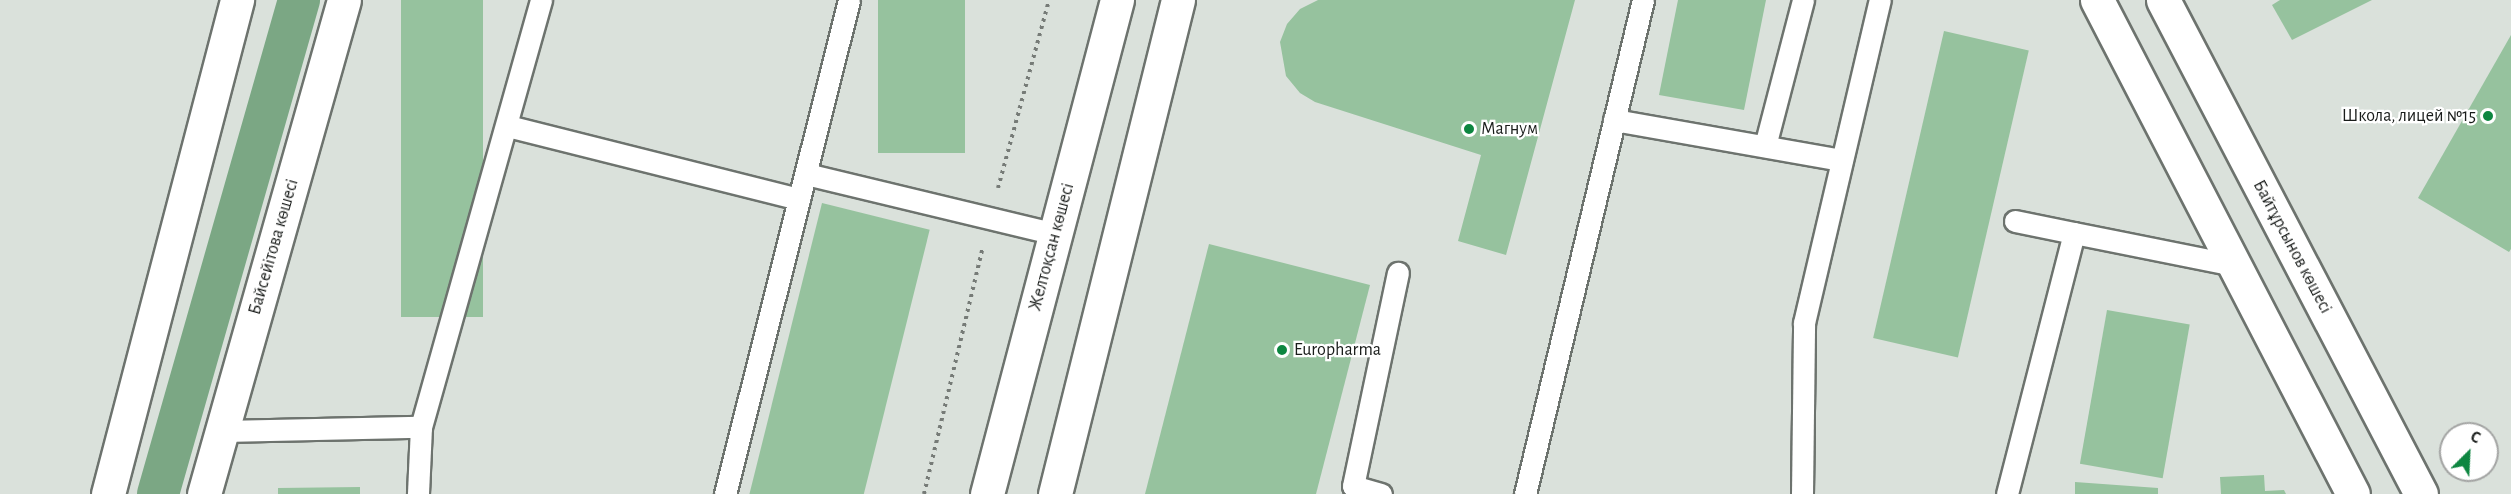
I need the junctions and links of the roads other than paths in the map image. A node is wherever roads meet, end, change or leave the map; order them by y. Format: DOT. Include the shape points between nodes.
graph roads {
  1 [pos="237,0"];
  2 [pos="344,0"];
  3 [pos="542,0"];
  4 [pos="849,0"];
  5 [pos="1117,0"];
  6 [pos="1178,0"];
  7 [pos="1643,0"];
  8 [pos="1803,0"];
  9 [pos="1880,0"];
  10 [pos="2097,0"];
  11 [pos="2163,0"];
  12 [pos="1614,120"];
  13 [pos="508,126"];
  14 [pos="1765,146"];
  15 [pos="1842,160"];
  16 [pos="806,174"];
  17 [pos="799,199"];
  18 [pos="2015,221"];
  19 [pos="2074,233"];
  20 [pos="1056,234"];
  21 [pos="2234,266"];
  22 [pos="1398,273"];
  23 [pos="421,427"];
  24 [pos="222,431"];
  25 [pos="108,494"];
  26 [pos="204,494"];
  27 [pos="418,494"];
  28 [pos="725,494"];
  29 [pos="987,494"];
  30 [pos="1055,494"];
  31 [pos="1381,494"];
  32 [pos="1525,494"];
  33 [pos="1802,494"];
  34 [pos="2007,494"];
  35 [pos="2353,494"];
  36 [pos="2421,494"];
  1 -- 25 [label="street"];
  2 -- 24 [label="street, Байсейітова көшесі"];
  3 -- 13 [label="lane"];
  4 -- 16 [label="lane"];
  5 -- 20 [label="street, Желтоқсан көшесі"];
  6 -- 30 [label="street"];
  7 -- 12 [label="lane"];
  8 -- 14 [label="lane"];
  9 -- 15 [label="lane"];
  10 -- 21 [label="street"];
  11 -- 36 [label="street, Байтұрсынов көшесі"];
  12 -- 14 [label="lane"];
  12 -- 32 [label="lane"];
  13 -- 17 [label="lane"];
  13 -- 23 [label="lane"];
  14 -- 15 [label="lane"];
  15 -- 33 [label="lane" via="1804,323"];
  16 -- 17 [label="lane"];
  16 -- 20 [label="lane"];
  17 -- 28 [label="lane"];
  18 -- 19 [label="lane"];
  19 -- 21 [label="lane"];
  19 -- 34 [label="lane"];
  20 -- 29 [label="street, Желтоқсан көшесі"];
  21 -- 35 [label="street"];
  22 -- 31 [label="lane" via="1353,486"];
  23 -- 24 [label="lane"];
  23 -- 27 [label="lane"];
  24 -- 26 [label="street, Байсейітова көшесі"];
}
